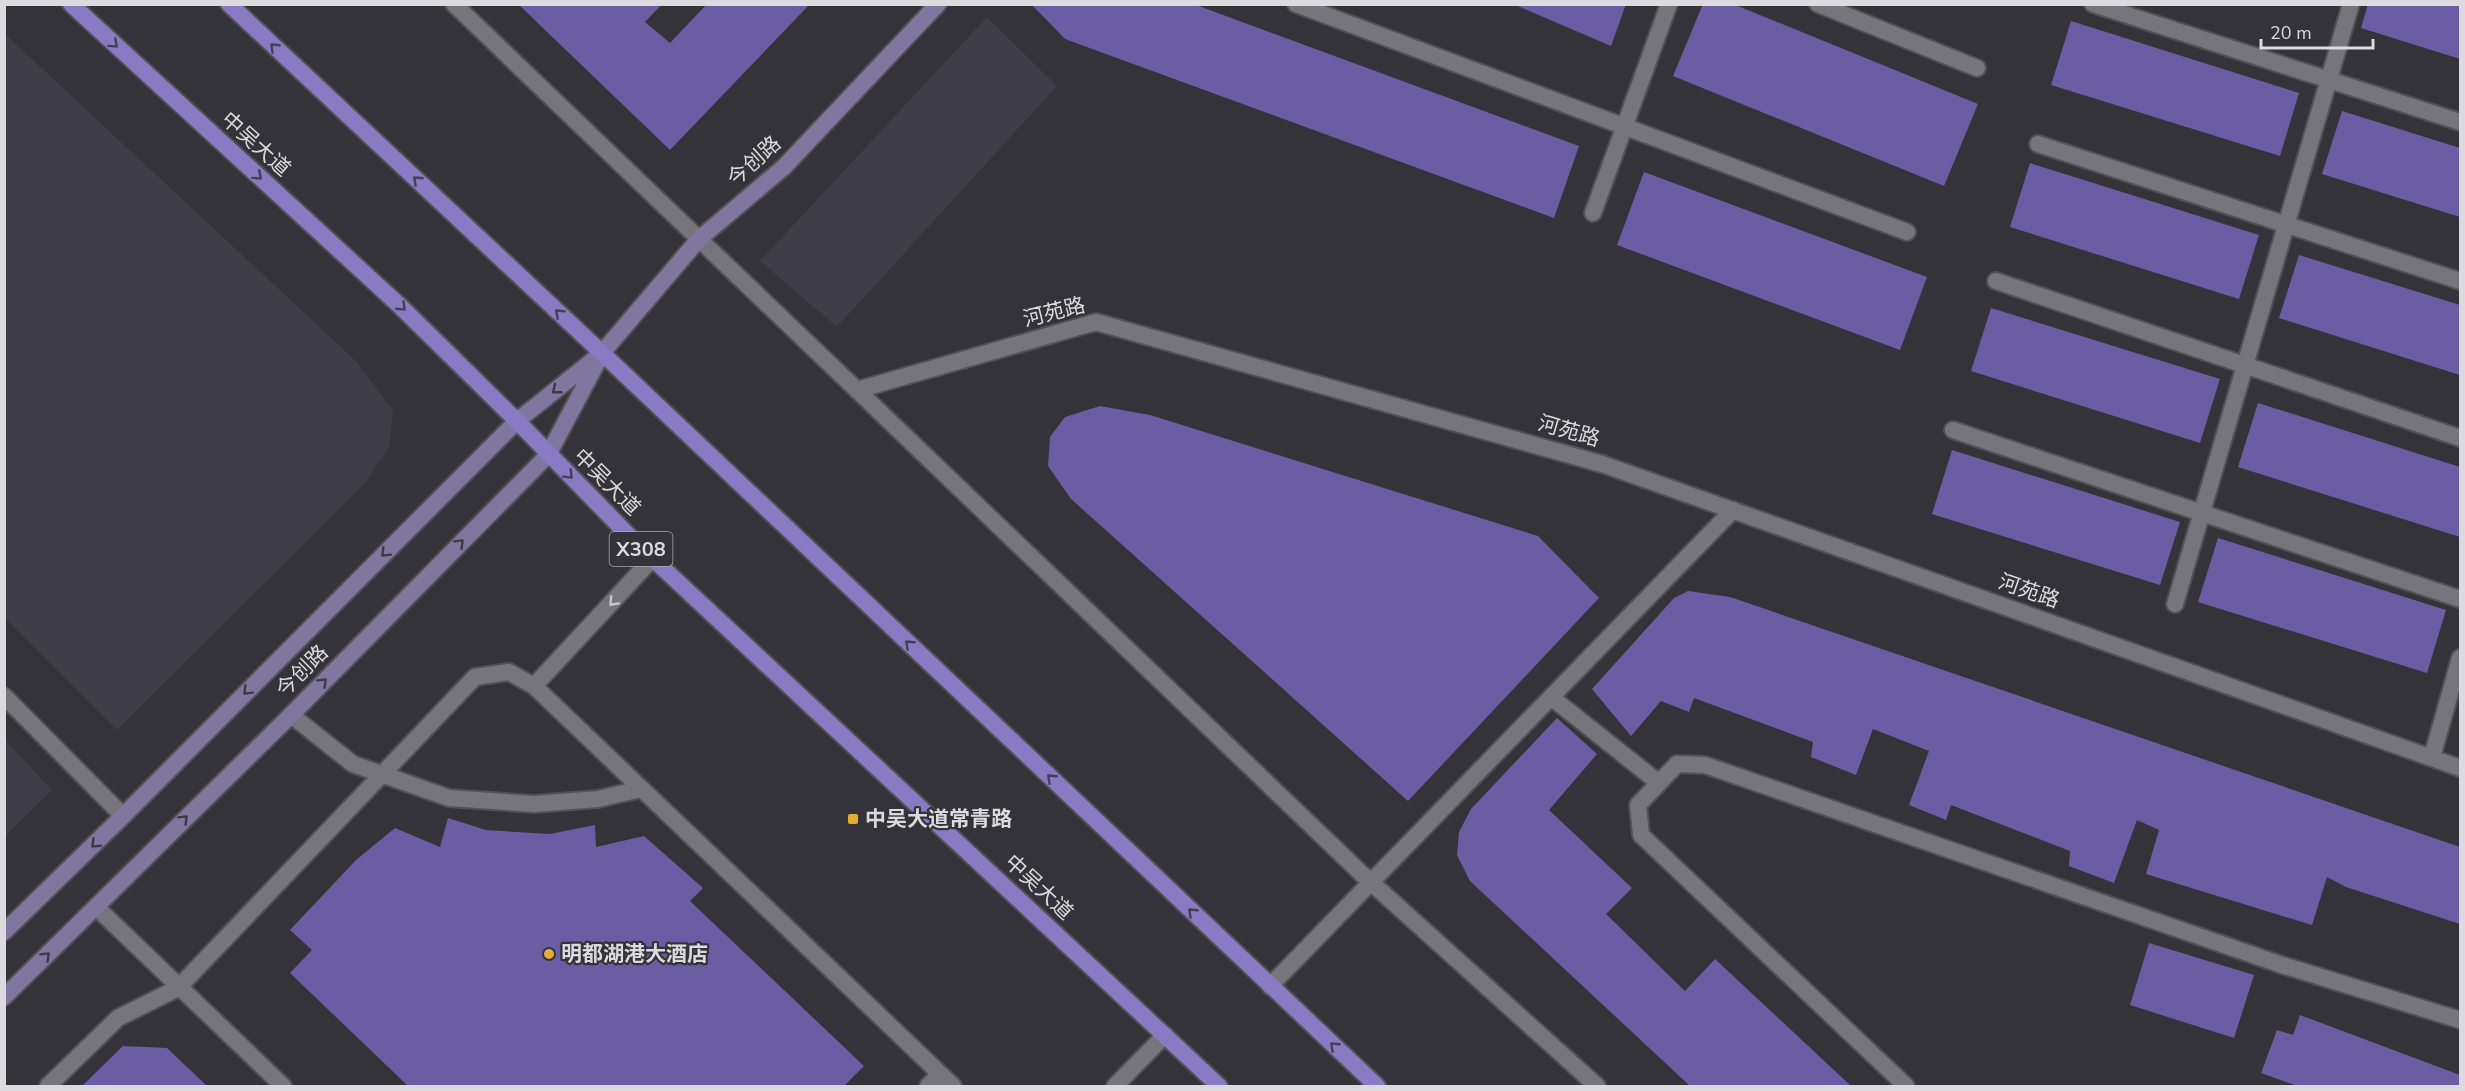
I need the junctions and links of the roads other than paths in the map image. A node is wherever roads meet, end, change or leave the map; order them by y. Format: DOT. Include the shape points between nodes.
graph roads {
  1 [pos="71,4"];
  2 [pos="229,4"];
  3 [pos="454,4"];
  4 [pos="938,4"];
  5 [pos="1296,4"];
  6 [pos="1669,4"];
  7 [pos="1818,4"];
  8 [pos="2093,4"];
  9 [pos="2351,4"];
  10 [pos="1977,68"];
  11 [pos="2329,80"];
  12 [pos="2460,122"];
  13 [pos="1624,126"];
  14 [pos="2038,144"];
  15 [pos="1593,213"];
  16 [pos="2286,224"];
  17 [pos="1907,232"];
  18 [pos="699,239"];
  19 [pos="1996,281"];
  20 [pos="2460,281"];
  21 [pos="602,353"];
  22 [pos="2245,365"];
  23 [pos="856,390"];
  24 [pos="517,421"];
  25 [pos="1953,430"];
  26 [pos="2460,438"];
  27 [pos="548,454"];
  28 [pos="1733,510"];
  29 [pos="2202,513"];
  30 [pos="652,559"];
  31 [pos="2460,599"];
  32 [pos="2175,604"];
  33 [pos="2460,658"];
  34 [pos="534,686"];
  35 [pos="4,696"];
  36 [pos="1551,697"];
  37 [pos="291,715"];
  38 [pos="2432,758"];
  39 [pos="2460,768"];
  40 [pos="382,774"];
  41 [pos="1659,783"];
  42 [pos="641,789"];
  43 [pos="123,816"];
  44 [pos="1371,882"];
  45 [pos="96,907"];
  46 [pos="4,932"];
  47 [pos="1270,986"];
  48 [pos="178,988"];
  49 [pos="4,997"];
  50 [pos="2460,1020"];
  51 [pos="1165,1035"];
  52 [pos="934,1080"];
  53 [pos="48,1086"];
  54 [pos="283,1086"];
  55 [pos="952,1086"];
  56 [pos="1115,1086"];
  57 [pos="1218,1086"];
  58 [pos="1377,1086"];
  59 [pos="1597,1086"];
  60 [pos="1906,1086"];
  1 -- 24 [label="main road, 中吴大道 / X308, one-way" via="399,305"];
  21 -- 2 [label="main road, one-way"];
  3 -- 18 [label="street"];
  4 -- 18 [label="main road, 今创路" via="784,167"];
  5 -- 13 [label="street"];
  6 -- 13 [label="street"];
  7 -- 10 [label="street"];
  8 -- 11 [label="street"];
  9 -- 11 [label="street"];
  11 -- 12 [label="street"];
  11 -- 16 [label="street"];
  13 -- 15 [label="street"];
  13 -- 17 [label="street"];
  14 -- 16 [label="street"];
  16 -- 20 [label="street"];
  16 -- 22 [label="street"];
  18 -- 21 [label="main road, 今创路"];
  18 -- 23 [label="street"];
  19 -- 22 [label="street"];
  21 -- 24 [label="main road, 今创路, one-way"];
  21 -- 27 [label="main road, 今创路"];
  47 -- 21 [label="main road, one-way"];
  22 -- 26 [label="street"];
  22 -- 29 [label="street"];
  23 -- 28 [label="street, 河苑路" via="1096,322 1602,464"];
  23 -- 44 [label="street"];
  24 -- 27 [label="main road, 中吴大道 / X308"];
  24 -- 43 [label="main road, 今创路, one-way"];
  25 -- 29 [label="street"];
  27 -- 30 [label="main road, 中吴大道 / X308, one-way"];
  37 -- 27 [label="main road, 今创路, one-way"];
  28 -- 36 [label="street"];
  28 -- 38 [label="street, 河苑路"];
  29 -- 31 [label="street"];
  29 -- 32 [label="street"];
  30 -- 34 [label="street, one-way"];
  30 -- 51 [label="main road, 中吴大道 / X308"];
  33 -- 38 [label="street"];
  34 -- 40 [label="street" via="509,672 475,677"];
  34 -- 42 [label="street"];
  35 -- 43 [label="street"];
  36 -- 41 [label="street"];
  36 -- 44 [label="street"];
  37 -- 40 [label="street" via="353,764"];
  45 -- 37 [label="main road, 今创路, one-way"];
  38 -- 39 [label="street, 河苑路"];
  40 -- 42 [label="street" via="449,798 534,804 598,799"];
  40 -- 48 [label="street"];
  41 -- 50 [label="street" via="1677,764 1705,765 2282,965"];
  41 -- 60 [label="street" via="1638,805 1641,835"];
  42 -- 52 [label="street"];
  43 -- 46 [label="main road, 今创路, one-way"];
  44 -- 47 [label="street"];
  44 -- 59 [label="street"];
  45 -- 48 [label="street"];
  49 -- 45 [label="main road, 今创路, one-way"];
  58 -- 47 [label="main road, one-way"];
  48 -- 53 [label="street" via="118,1018"];
  48 -- 54 [label="street"];
  51 -- 56 [label="street"];
  51 -- 57 [label="main road, 中吴大道 / X308"];
  52 -- 55 [label="street"];
}
